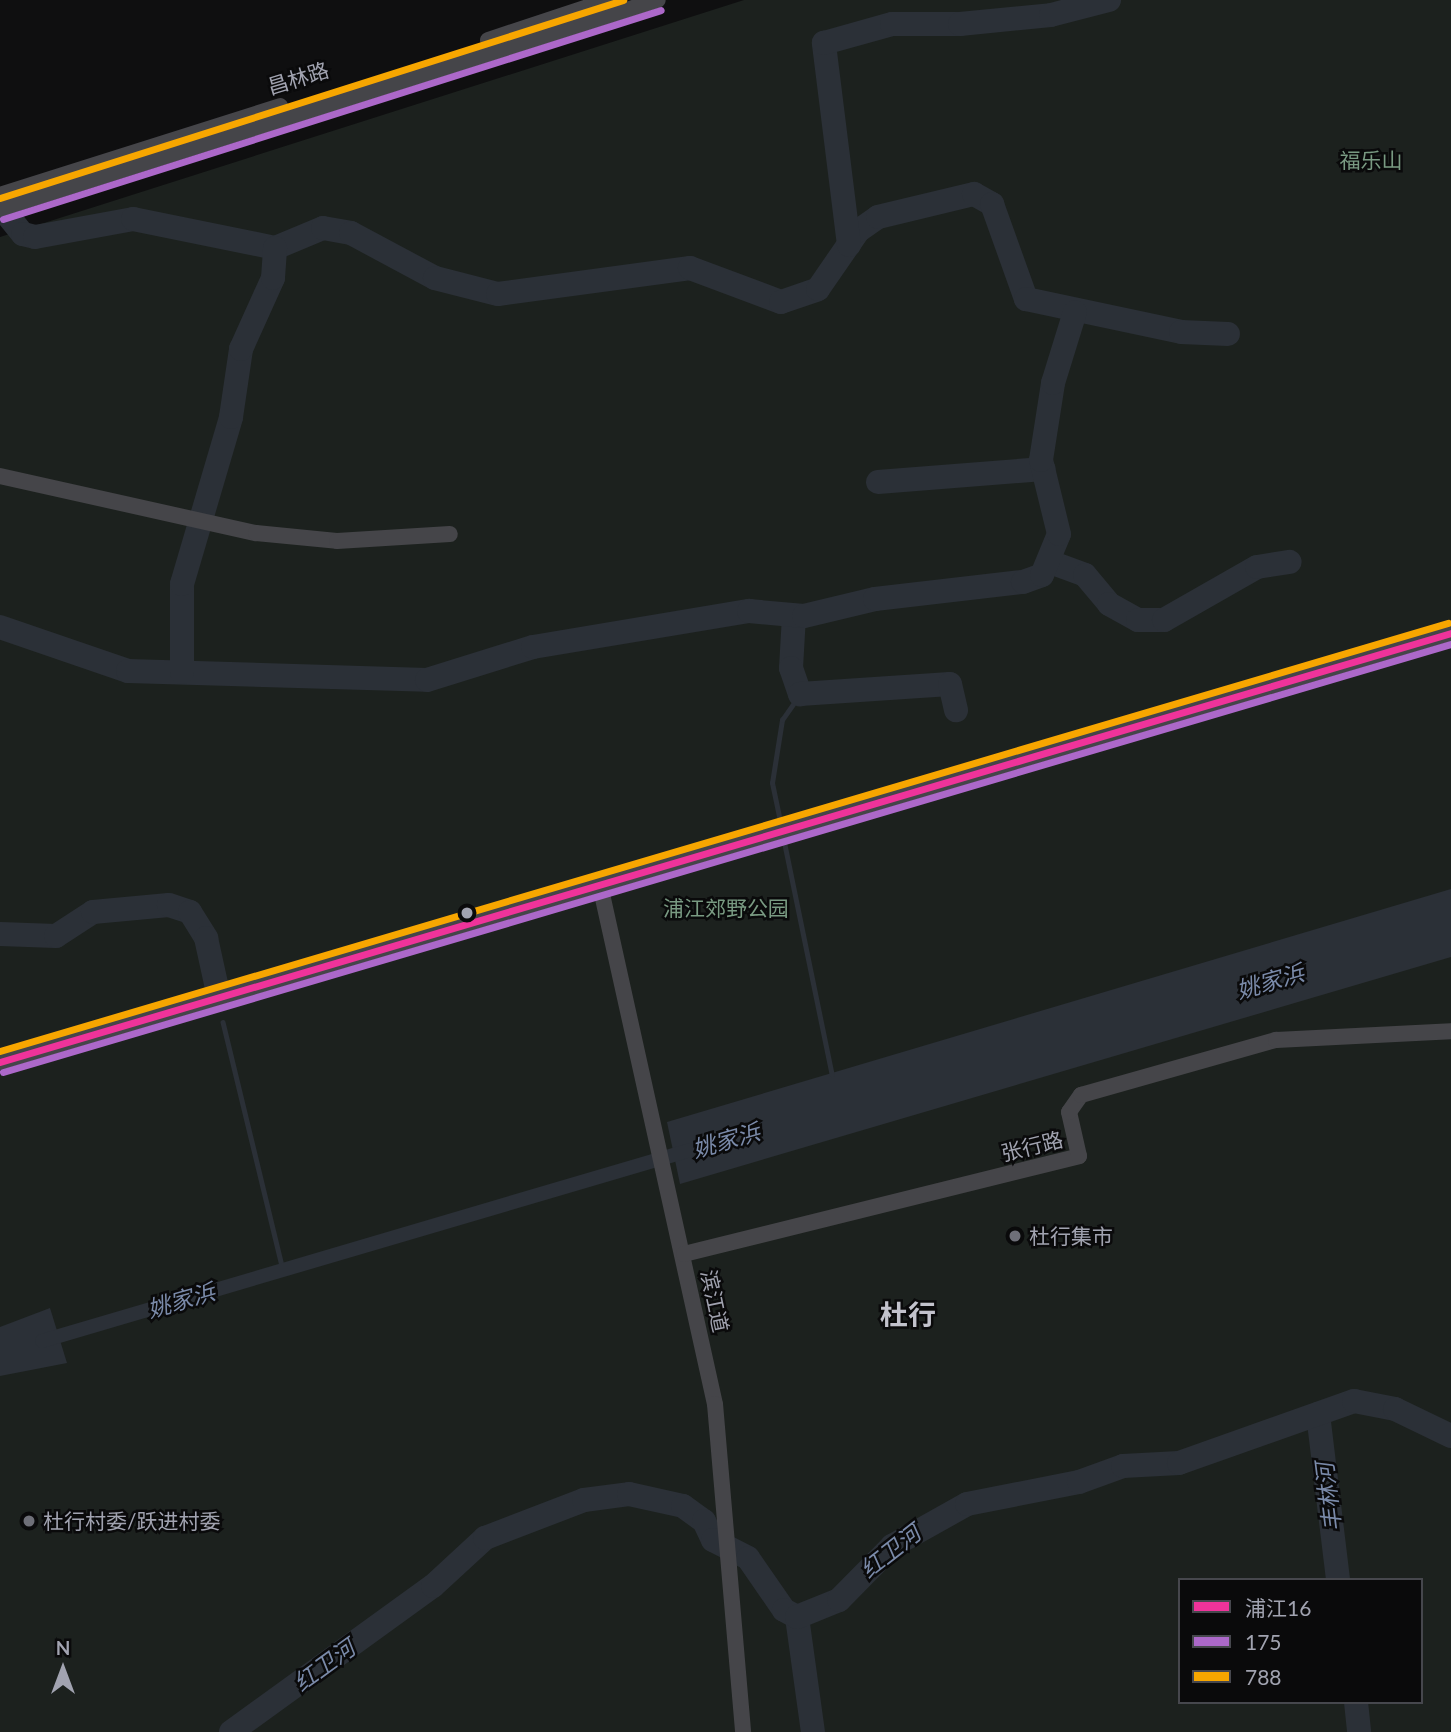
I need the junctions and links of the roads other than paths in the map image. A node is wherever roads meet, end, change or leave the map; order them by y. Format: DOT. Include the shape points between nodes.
graph roads {
  1 [pos="609,0"];
  2 [pos="658,0"];
  3 [pos="12,196"];
  4 [pos="0,209"];
  5 [pos="0,476"];
  6 [pos="450,534"];
  7 [pos="1451,633"];
  8 [pos="600,885"];
  9 [pos="1451,1031"];
  10 [pos="0,1062"];
  11 [pos="684,1254"];
  12 [pos="743,1732"];
  1 -- 3 [label="street, 昌林路"];
  2 -- 3 [label="street, 昌林路"];
  3 -- 4 [label="street, 昌林路"];
  5 -- 6 [label="street" via="256,533 337,541"];
  7 -- 8 [label="street"];
  8 -- 10 [label="street"];
  8 -- 11 [label="street, 滨江道"];
  9 -- 11 [label="street, 张行路" via="1276,1040 1081,1095 1069,1112 1079,1156"];
  11 -- 12 [label="street, 滨江道" via="715,1404"];
}
